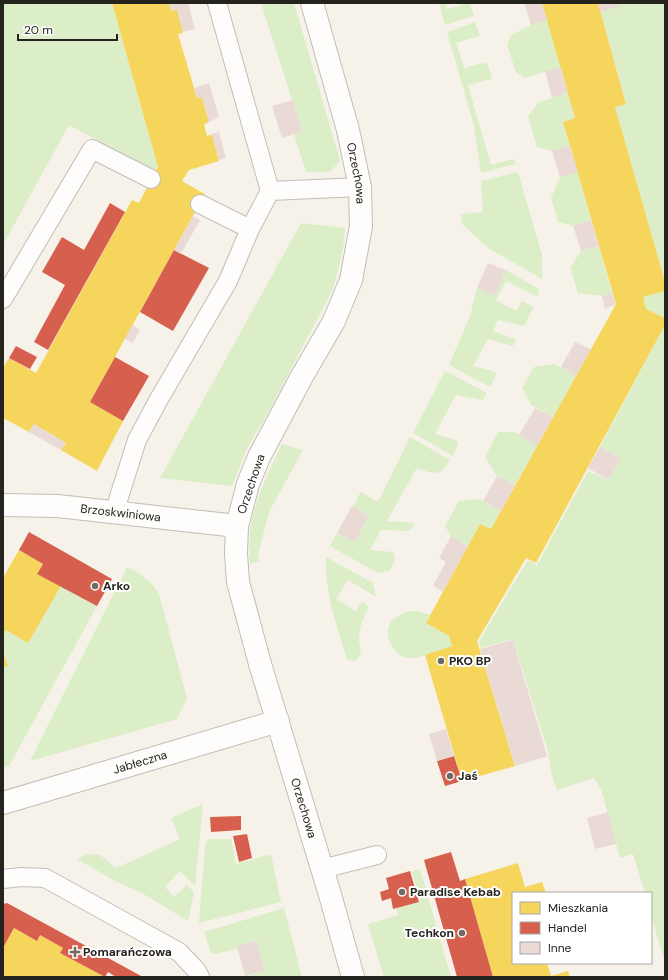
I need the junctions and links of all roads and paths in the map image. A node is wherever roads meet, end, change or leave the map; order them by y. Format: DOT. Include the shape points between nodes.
graph roads {
  1 [pos="218,3"];
  2 [pos="312,3"];
  3 [pos="151,179"];
  4 [pos="360,187"];
  5 [pos="270,191"];
  6 [pos="200,204"];
  7 [pos="250,229"];
  8 [pos="3,299"];
  9 [pos="3,505"];
  10 [pos="115,512"];
  11 [pos="237,526"];
  12 [pos="278,721"];
  13 [pos="3,803"];
  14 [pos="377,855"];
  15 [pos="322,869"];
  16 [pos="3,879"];
  17 [pos="200,977"];
  18 [pos="353,977"];
  1 -- 5 [label="lane"];
  2 -- 4 [label="street, Orzechowa" via="348,130"];
  3 -- 8 [label="lane" via="92,149"];
  4 -- 5 [label="lane"];
  4 -- 11 [label="street, Orzechowa" via="361,226 351,280 334,321 259,457 248,484"];
  5 -- 7 [label="lane"];
  6 -- 7 [label="lane"];
  7 -- 10 [label="lane" via="228,281 137,440"];
  9 -- 10 [label="street, Brzoskwiniowa" via="58,506"];
  10 -- 11 [label="street, Brzoskwiniowa"];
  11 -- 12 [label="street, Orzechowa" via="238,582"];
  12 -- 13 [label="street, Jabłeczna"];
  12 -- 15 [label="street, Orzechowa"];
  14 -- 15 [label="lane"];
  15 -- 18 [label="street, Orzechowa"];
  16 -- 17 [label="lane" via="45,878 178,952"];
}
